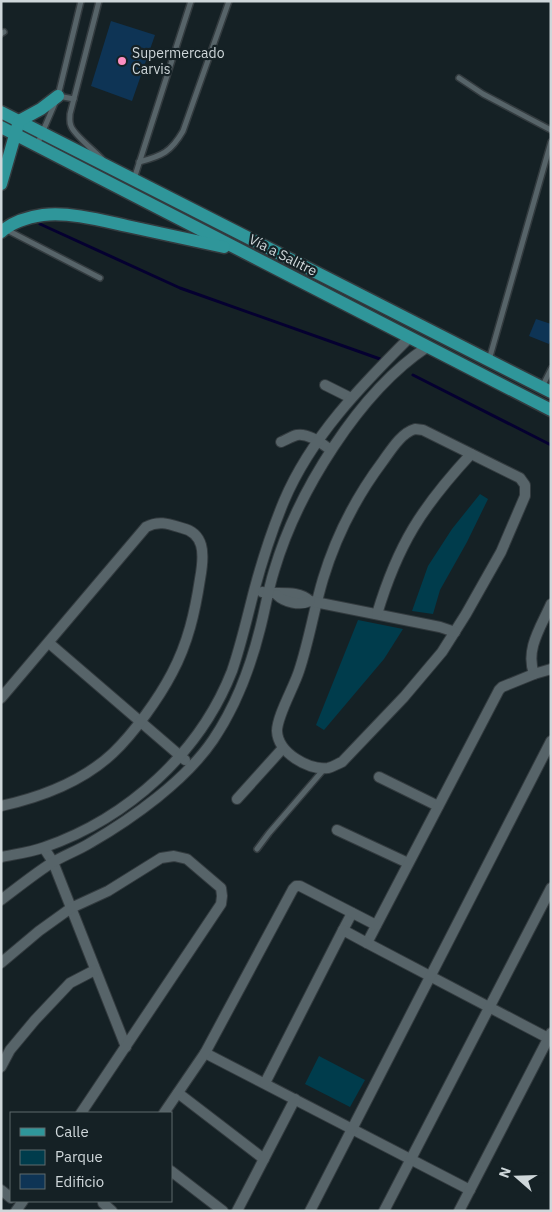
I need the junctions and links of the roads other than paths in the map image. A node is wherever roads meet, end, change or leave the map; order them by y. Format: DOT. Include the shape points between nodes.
graph roads {
  1 [pos="82,1"];
  2 [pos="99,1"];
  3 [pos="191,1"];
  4 [pos="229,1"];
  5 [pos="459,78"];
  6 [pos="58,96"];
  7 [pos="74,100"];
  8 [pos="1,112"];
  9 [pos="19,121"];
  10 [pos="1,127"];
  11 [pos="551,130"];
  12 [pos="43,132"];
  13 [pos="16,135"];
  14 [pos="551,142"];
  15 [pos="37,145"];
  16 [pos="139,162"];
  17 [pos="112,168"];
  18 [pos="134,180"];
  19 [pos="1,184"];
  20 [pos="3,230"];
  21 [pos="242,251"];
  22 [pos="100,278"];
  23 [pos="409,338"];
  24 [pos="427,347"];
  25 [pos="488,361"];
  26 [pos="551,369"];
  27 [pos="325,384"];
  28 [pos="546,390"];
  29 [pos="351,398"];
  30 [pos="343,408"];
  31 [pos="551,410"];
  32 [pos="354,418"];
  33 [pos="281,442"];
  34 [pos="319,442"];
  35 [pos="331,450"];
  36 [pos="471,454"];
  37 [pos="254,590"];
  38 [pos="272,594"];
  39 [pos="313,602"];
  40 [pos="551,604"];
  41 [pos="377,614"];
  42 [pos="455,632"];
  43 [pos="49,643"];
  44 [pos="551,669"];
  45 [pos="534,674"];
  46 [pos="1,698"];
  47 [pos="141,721"];
  48 [pos="551,741"];
  49 [pos="284,748"];
  50 [pos="180,757"];
  51 [pos="191,766"];
  52 [pos="325,768"];
  53 [pos="379,777"];
  54 [pos="236,799"];
  55 [pos="1,806"];
  56 [pos="438,806"];
  57 [pos="337,830"];
  58 [pos="44,848"];
  59 [pos="257,849"];
  60 [pos="1,857"];
  61 [pos="53,862"];
  62 [pos="408,863"];
  63 [pos="551,888"];
  64 [pos="1,900"];
  65 [pos="71,908"];
  66 [pos="352,913"];
  67 [pos="376,925"];
  68 [pos="343,930"];
  69 [pos="367,943"];
  70 [pos="1,963"];
  71 [pos="96,970"];
  72 [pos="430,976"];
  73 [pos="489,1007"];
  74 [pos="550,1035"];
  75 [pos="126,1047"];
  76 [pos="205,1053"];
  77 [pos="1,1066"];
  78 [pos="265,1084"];
  79 [pos="178,1094"];
  80 [pos="295,1099"];
  81 [pos="83,1112"];
  82 [pos="165,1112"];
  83 [pos="353,1128"];
  84 [pos="264,1159"];
  85 [pos="411,1159"];
  86 [pos="172,1172"];
  87 [pos="470,1190"];
  88 [pos="102,1205"];
  89 [pos="112,1211"];
  90 [pos="223,1211"];
  91 [pos="237,1211"];
  92 [pos="310,1211"];
  93 [pos="384,1211"];
  94 [pos="459,1211"];
  1 -- 6 [label="lane"];
  2 -- 7 [label="lane"];
  3 -- 16 [label="lane"];
  4 -- 16 [label="lane" via="176,144 161,157"];
  5 -- 11 [label="lane"];
  6 -- 7 [label="lane"];
  6 -- 9 [label="main road" via="41,110"];
  6 -- 12 [label="lane"];
  7 -- 17 [label="lane" via="71,128"];
  8 -- 9 [label="main road, Vía a Salitre"];
  9 -- 12 [label="main road, Vía a Salitre"];
  9 -- 13 [label="main road"];
  10 -- 13 [label="main road, Vía a Salitre"];
  12 -- 15 [label="lane"];
  12 -- 17 [label="main road, Vía a Salitre"];
  13 -- 15 [label="main road, Vía a Salitre"];
  13 -- 19 [label="main road"];
  14 -- 25 [label="lane"];
  15 -- 21 [label="main road, Vía a Salitre"];
  16 -- 18 [label="lane"];
  17 -- 18 [label="main road, Vía a Salitre"];
  18 -- 25 [label="main road, Vía a Salitre"];
  20 -- 21 [label="main road" via="44,215 67,216"];
  20 -- 22 [label="lane"];
  21 -- 23 [label="main road, Vía a Salitre"];
  23 -- 24 [label="main road, Vía a Salitre"];
  23 -- 29 [label="street"];
  24 -- 31 [label="main road, Vía a Salitre"];
  24 -- 32 [label="street" via="397,370"];
  25 -- 28 [label="main road, Vía a Salitre"];
  26 -- 28 [label="lane"];
  27 -- 29 [label="street"];
  29 -- 30 [label="street"];
  30 -- 32 [label="street"];
  30 -- 34 [label="street"];
  32 -- 35 [label="street"];
  33 -- 34 [label="street" via="296,435"];
  34 -- 35 [label="street"];
  34 -- 37 [label="street" via="285,500"];
  35 -- 38 [label="street" via="291,525 274,568"];
  36 -- 39 [label="street" via="423,430 407,433 374,473 347,517"];
  36 -- 41 [label="street" via="434,496 410,531 391,570"];
  36 -- 42 [label="street" via="520,478 526,493 501,552"];
  37 -- 38 [label="street"];
  37 -- 50 [label="street" via="232,670 218,702"];
  38 -- 39 [label="street" via="302,604"];
  38 -- 51 [label="street" via="242,687 213,740"];
  39 -- 41 [label="street"];
  39 -- 49 [label="street" via="298,673 278,723 278,739"];
  40 -- 45 [label="street" via="531,651"];
  41 -- 42 [label="street"];
  42 -- 52 [label="street" via="404,697 360,744 342,762"];
  43 -- 46 [label="street"];
  43 -- 47 [label="street"];
  43 -- 47 [label="street" via="146,527 163,522 189,530 197,536 202,551 202,569 187,641 172,674"];
  44 -- 45 [label="street"];
  45 -- 56 [label="street" via="499,690"];
  47 -- 50 [label="street"];
  47 -- 55 [label="street" via="113,753 74,782 28,800"];
  48 -- 72 [label="street"];
  49 -- 52 [label="street" via="295,758"];
  49 -- 54 [label="street"];
  50 -- 51 [label="street"];
  50 -- 58 [label="street" via="129,803"];
  51 -- 61 [label="street" via="140,812"];
  52 -- 59 [label="lane"];
  53 -- 56 [label="street"];
  56 -- 62 [label="street"];
  57 -- 62 [label="street"];
  58 -- 60 [label="street"];
  58 -- 61 [label="street"];
  61 -- 64 [label="street"];
  61 -- 65 [label="street"];
  62 -- 67 [label="street"];
  63 -- 73 [label="street"];
  65 -- 70 [label="street"];
  65 -- 71 [label="street"];
  65 -- 75 [label="street" via="108,891 162,858 174,856 187,859 221,888 221,904"];
  66 -- 67 [label="street"];
  66 -- 68 [label="street"];
  66 -- 76 [label="street" via="296,886"];
  67 -- 69 [label="street"];
  68 -- 69 [label="street"];
  68 -- 78 [label="street"];
  69 -- 72 [label="street"];
  71 -- 75 [label="street"];
  71 -- 77 [label="street" via="70,983 10,1050"];
  72 -- 73 [label="street"];
  72 -- 83 [label="street"];
  73 -- 74 [label="street"];
  73 -- 85 [label="street"];
  74 -- 87 [label="street"];
  75 -- 81 [label="street"];
  76 -- 78 [label="street"];
  76 -- 79 [label="street"];
  78 -- 80 [label="street"];
  79 -- 82 [label="street"];
  79 -- 84 [label="street"];
  80 -- 83 [label="street"];
  80 -- 84 [label="street"];
  83 -- 85 [label="street"];
  83 -- 92 [label="street"];
  84 -- 91 [label="street"];
  85 -- 87 [label="street"];
  85 -- 93 [label="street"];
  86 -- 90 [label="street"];
  87 -- 94 [label="street"];
  88 -- 89 [label="street"];
}
